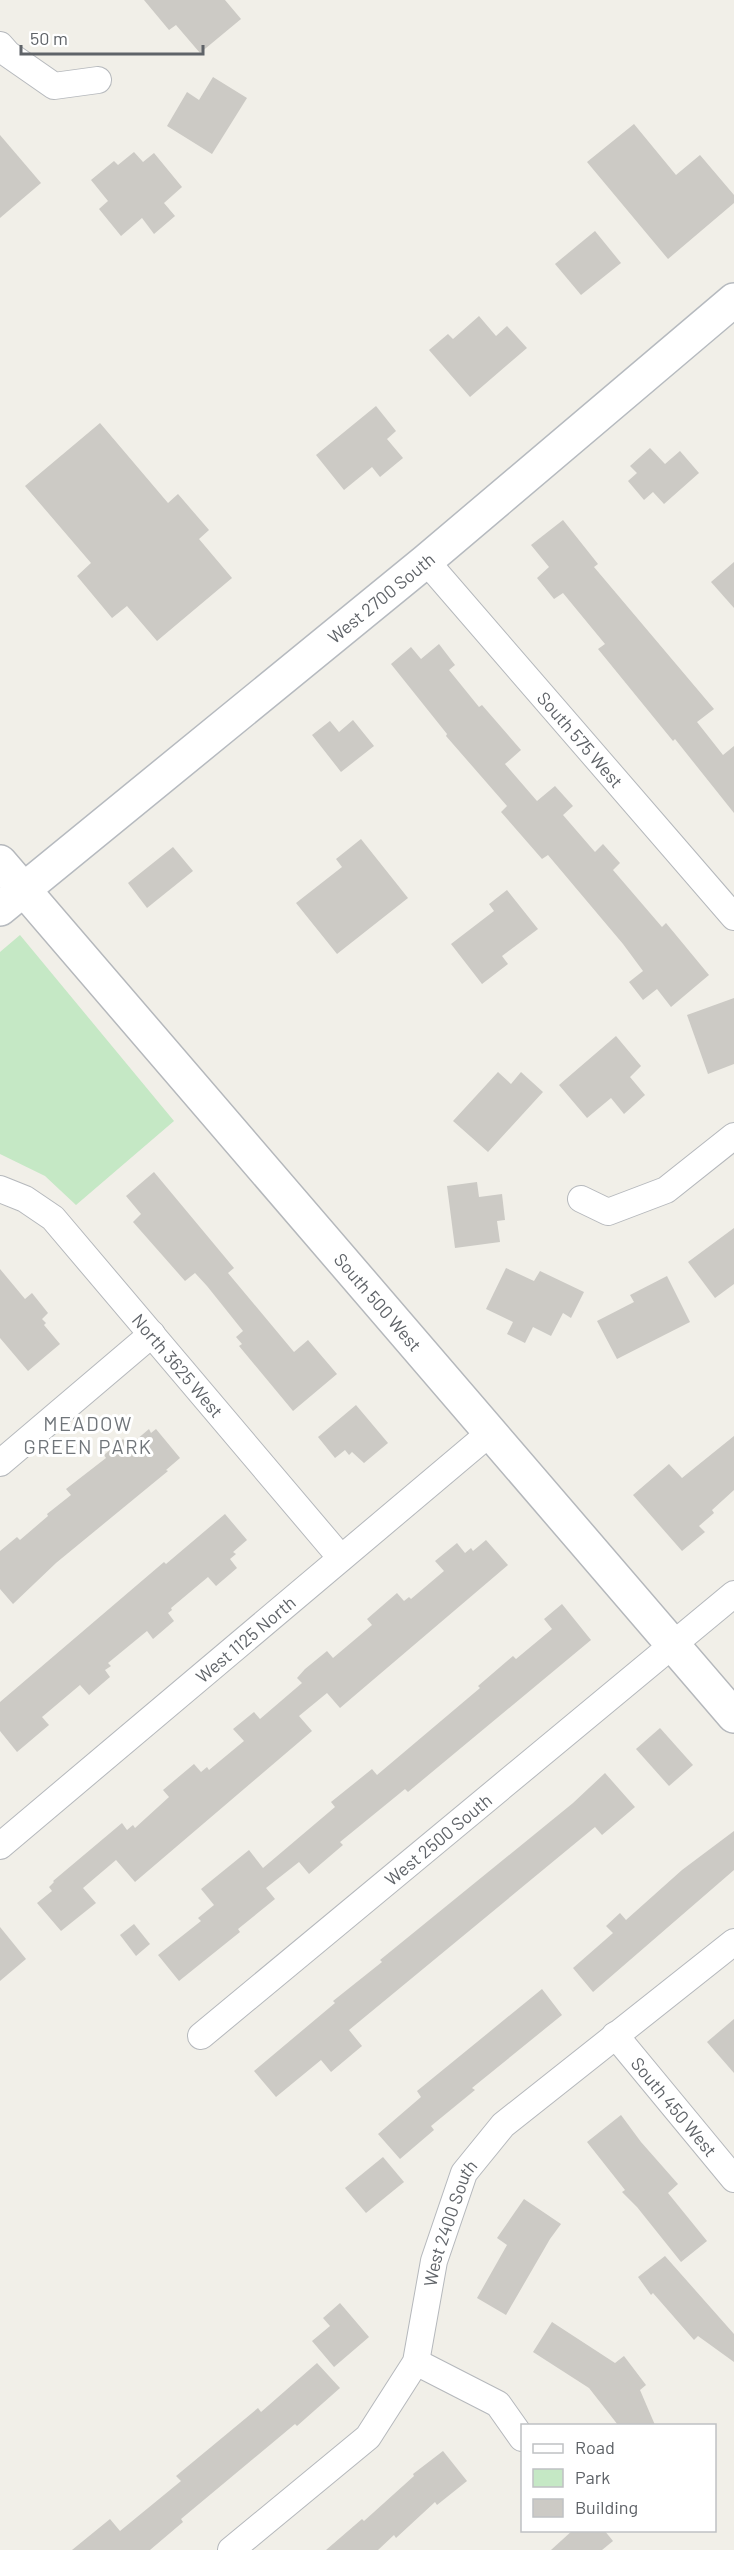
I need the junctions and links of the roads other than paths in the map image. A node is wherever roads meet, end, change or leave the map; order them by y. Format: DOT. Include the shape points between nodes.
graph roads {
  1 [pos="3,53"];
  2 [pos="98,80"];
  3 [pos="734,300"];
  4 [pos="426,561"];
  5 [pos="0,862"];
  6 [pos="11,900"];
  7 [pos="734,917"];
  8 [pos="734,1136"];
  9 [pos="0,1189"];
  10 [pos="581,1199"];
  11 [pos="152,1334"];
  12 [pos="491,1432"];
  13 [pos="0,1463"];
  14 [pos="341,1558"];
  15 [pos="734,1594"];
  16 [pos="674,1645"];
  17 [pos="734,1716"];
  18 [pos="0,1846"];
  19 [pos="734,1942"];
  20 [pos="615,2035"];
  21 [pos="201,2036"];
  22 [pos="734,2179"];
  23 [pos="416,2362"];
  24 [pos="521,2437"];
  25 [pos="231,2550"];
  1 -- 2 [label="street" via="54,86"];
  3 -- 4 [label="street, West 2700 South"];
  4 -- 6 [label="street, West 2700 South"];
  4 -- 7 [label="street, South 575 West"];
  5 -- 6 [label="street, South 500 West"];
  6 -- 12 [label="street, South 500 West" via="47,916"];
  8 -- 10 [label="street" via="666,1190 608,1212"];
  9 -- 11 [label="street, North 3625 West" via="25,1199 53,1218"];
  11 -- 13 [label="street"];
  11 -- 14 [label="street, North 3625 West"];
  12 -- 14 [label="street, West 1125 North"];
  12 -- 16 [label="street, South 500 West"];
  14 -- 18 [label="street, West 1125 North"];
  15 -- 16 [label="street, West 2500 South"];
  16 -- 17 [label="street, South 500 West"];
  16 -- 21 [label="street, West 2500 South"];
  19 -- 20 [label="street, West 2400 South"];
  20 -- 22 [label="street, South 450 West"];
  20 -- 23 [label="street, West 2400 South" via="503,2125 465,2173 434,2261"];
  23 -- 24 [label="street" via="498,2404"];
  23 -- 25 [label="street, West 2400 South" via="368,2437"];
}
